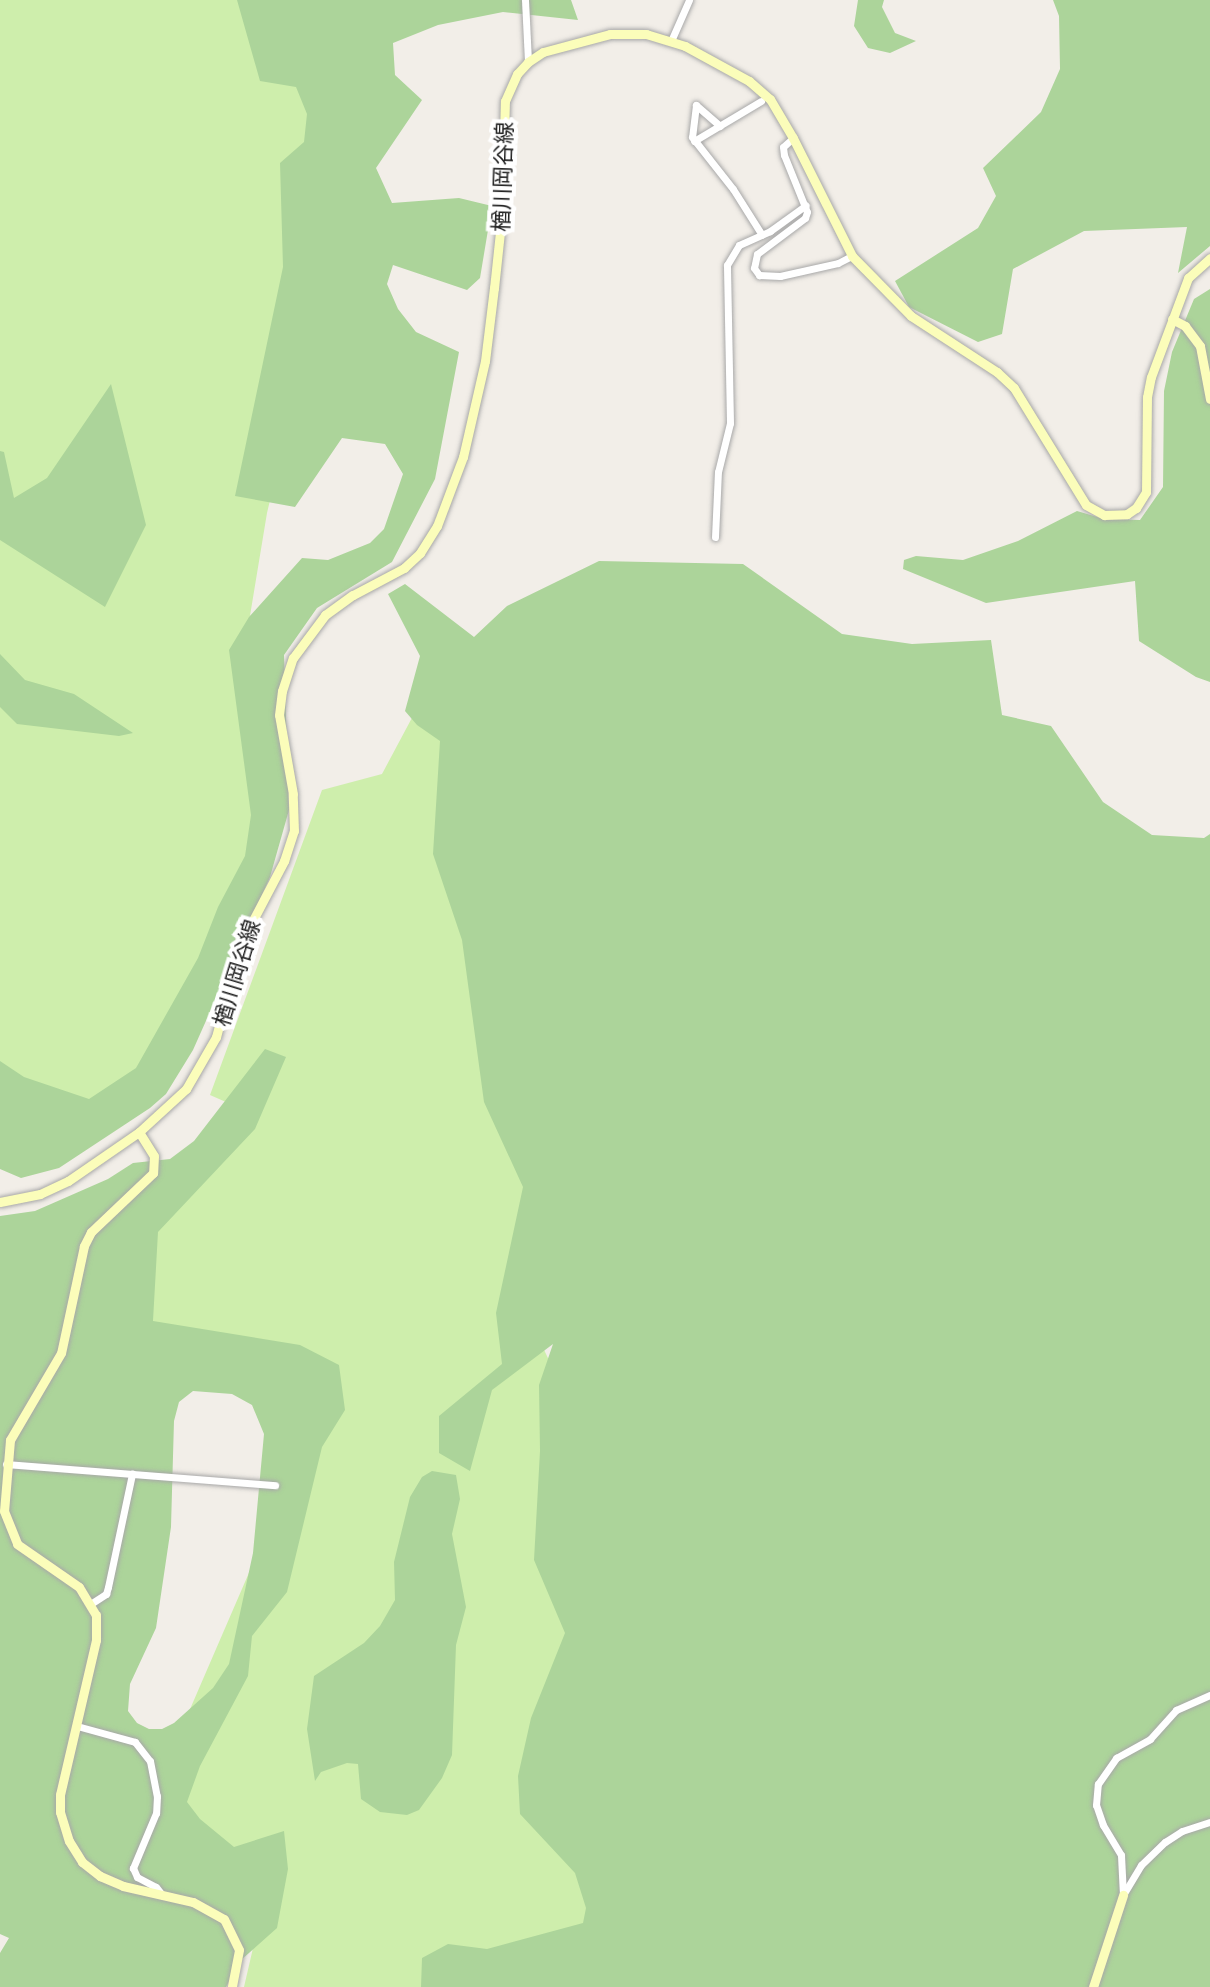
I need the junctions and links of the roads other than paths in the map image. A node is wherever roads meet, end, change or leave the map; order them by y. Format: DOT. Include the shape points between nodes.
graph roads {
  1 [pos="525,0"];
  2 [pos="689,0"];
  3 [pos="671,41"];
  4 [pos="528,62"];
  5 [pos="761,101"];
  6 [pos="720,126"];
  7 [pos="793,138"];
  8 [pos="694,141"];
  9 [pos="806,205"];
  10 [pos="762,235"];
  11 [pos="852,256"];
  12 [pos="1210,258"];
  13 [pos="1172,319"];
  14 [pos="1210,399"];
  15 [pos="715,537"];
  16 [pos="139,1132"];
  17 [pos="0,1202"];
  18 [pos="6,1464"];
  19 [pos="132,1474"];
  20 [pos="275,1485"];
  21 [pos="92,1603"];
  22 [pos="1210,1695"];
  23 [pos="77,1726"];
  24 [pos="1210,1822"];
  25 [pos="1123,1895"];
  26 [pos="163,1896"];
  27 [pos="232,1987"];
  28 [pos="1093,1987"];
  1 -- 4 [label="street"];
  2 -- 3 [label="street"];
  3 -- 4 [label="main road" via="646,34 610,34 543,52"];
  3 -- 7 [label="main road" via="749,81 770,99"];
  4 -- 16 [label="main road, 楢川岡谷線" via="505,101 502,213 485,361 454,483 420,553 325,615 293,658 279,715 295,819 284,861 245,931 209,1053 177,1099"];
  5 -- 6 [label="street"];
  6 -- 8 [label="street"];
  6 -- 8 [label="street" via="696,105"];
  7 -- 9 [label="street" via="783,147 784,155"];
  7 -- 11 [label="main road"];
  8 -- 10 [label="street"];
  9 -- 10 [label="street"];
  9 -- 11 [label="street" via="805,218 757,254 754,268 759,275 780,276"];
  10 -- 15 [label="street" via="739,245 727,265 730,423 718,472"];
  11 -- 13 [label="main road" via="911,316 1014,388 1086,505 1104,515 1127,514 1146,492 1147,397"];
  12 -- 13 [label="main road" via="1188,278"];
  13 -- 14 [label="main road" via="1200,346"];
  16 -- 17 [label="main road, 楢川岡谷線" via="68,1181 40,1194"];
  16 -- 18 [label="main road" via="154,1156 153,1173 91,1232 68,1335 10,1440"];
  18 -- 19 [label="street"];
  18 -- 21 [label="main road" via="4,1511 11,1534 29,1555 79,1587"];
  19 -- 20 [label="street"];
  19 -- 21 [label="street" via="108,1587"];
  21 -- 23 [label="main road" via="96,1640"];
  22 -- 25 [label="street" via="1176,1710 1150,1739 1116,1758 1098,1784 1096,1805 1121,1855"];
  23 -- 26 [label="main road" via="60,1795 69,1841 82,1862 100,1876"];
  23 -- 26 [label="street" via="135,1742 150,1761 156,1813 133,1868"];
  24 -- 25 [label="street" via="1165,1842 1141,1865"];
  25 -- 28 [label="main road"];
  26 -- 27 [label="main road" via="193,1902 224,1919 239,1950"];
}
